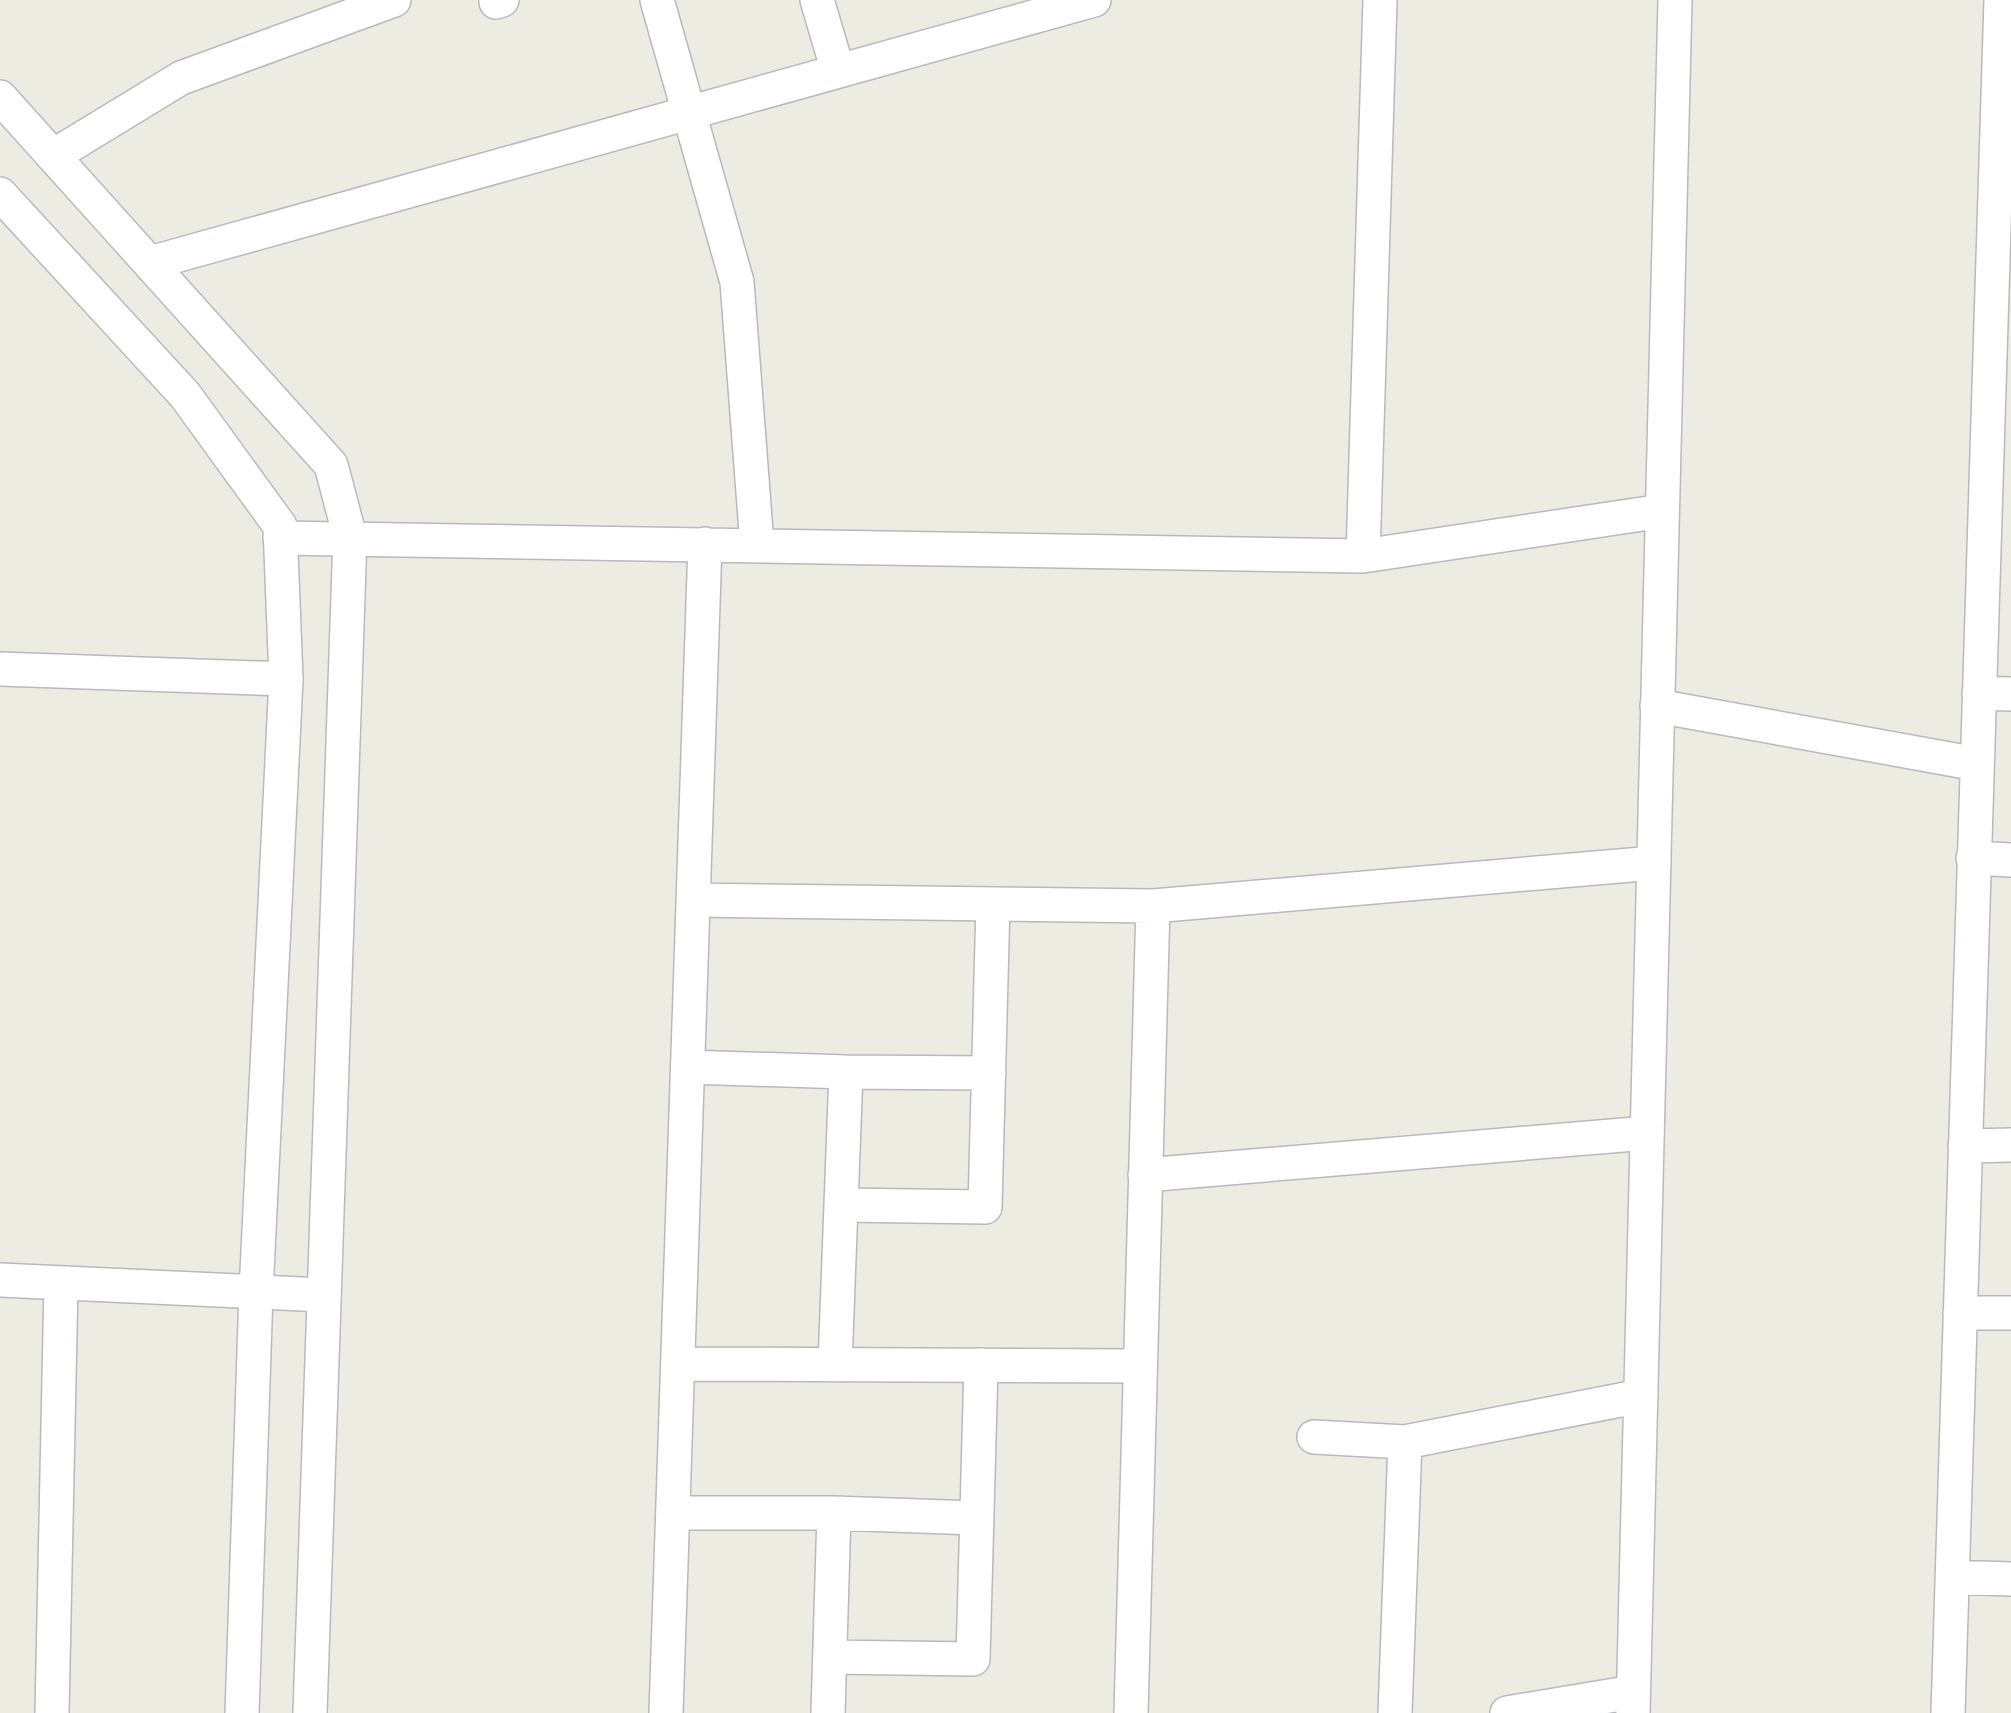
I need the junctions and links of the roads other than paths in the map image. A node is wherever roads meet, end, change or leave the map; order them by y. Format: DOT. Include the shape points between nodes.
graph roads {
  1 [pos="394,0"];
  2 [pos="496,0"];
  3 [pos="502,0"];
  4 [pos="657,0"];
  5 [pos="817,0"];
  6 [pos="1094,0"];
  7 [pos="1380,0"];
  8 [pos="1675,0"];
  9 [pos="2001,0"];
  10 [pos="838,71"];
  11 [pos="0,97"];
  12 [pos="688,113"];
  13 [pos="54,156"];
  14 [pos="0,194"];
  15 [pos="2002,250"];
  16 [pos="150,263"];
  17 [pos="1999,415"];
  18 [pos="1662,511"];
  19 [pos="351,537"];
  20 [pos="280,538"];
  21 [pos="705,544"];
  22 [pos="757,545"];
  23 [pos="1363,556"];
  24 [pos="0,669"];
  25 [pos="286,678"];
  26 [pos="1979,693"];
  27 [pos="2011,694"];
  28 [pos="1657,706"];
  29 [pos="1977,764"];
  30 [pos="1973,858"];
  31 [pos="2011,860"];
  32 [pos="1654,863"];
  33 [pos="693,900"];
  34 [pos="993,904"];
  35 [pos="1153,906"];
  36 [pos="688,1066"];
  37 [pos="846,1072"];
  38 [pos="989,1073"];
  39 [pos="1647,1133"];
  40 [pos="2011,1145"];
  41 [pos="1965,1146"];
  42 [pos="1145,1176"];
  43 [pos="842,1205"];
  44 [pos="0,1280"];
  45 [pos="61,1283"];
  46 [pos="255,1292"];
  47 [pos="324,1295"];
  48 [pos="1960,1313"];
  49 [pos="2011,1313"];
  50 [pos="678,1364"];
  51 [pos="835,1365"];
  52 [pos="981,1365"];
  53 [pos="1140,1366"];
  54 [pos="1641,1396"];
  55 [pos="1314,1437"];
  56 [pos="1405,1442"];
  57 [pos="673,1513"];
  58 [pos="834,1513"];
  59 [pos="976,1518"];
  60 [pos="1953,1577"];
  61 [pos="2011,1579"];
  62 [pos="830,1657"];
  63 [pos="1633,1702"];
  64 [pos="52,1713"];
  65 [pos="242,1713"];
  66 [pos="310,1713"];
  67 [pos="666,1713"];
  68 [pos="828,1713"];
  69 [pos="1131,1713"];
  70 [pos="1395,1713"];
  71 [pos="1508,1713"];
  72 [pos="1948,1713"];
  1 -- 13 [label="street" via="181,78"];
  2 -- 3 [label="street"];
  4 -- 12 [label="street"];
  5 -- 10 [label="street"];
  6 -- 10 [label="street"];
  7 -- 23 [label="street"];
  8 -- 18 [label="street"];
  9 -- 15 [label="street"];
  10 -- 12 [label="street"];
  11 -- 13 [label="street"];
  12 -- 16 [label="street"];
  12 -- 22 [label="street" via="737,282"];
  13 -- 16 [label="street"];
  14 -- 20 [label="street" via="184,395 280,526"];
  15 -- 17 [label="street"];
  16 -- 19 [label="street" via="331,465"];
  17 -- 26 [label="street"];
  18 -- 23 [label="street"];
  18 -- 28 [label="street"];
  19 -- 20 [label="street"];
  19 -- 21 [label="street"];
  19 -- 47 [label="street"];
  20 -- 25 [label="street"];
  21 -- 22 [label="street"];
  21 -- 33 [label="street"];
  22 -- 23 [label="street"];
  24 -- 25 [label="street"];
  25 -- 46 [label="street"];
  26 -- 27 [label="street"];
  26 -- 29 [label="street"];
  28 -- 29 [label="street"];
  28 -- 32 [label="street"];
  29 -- 30 [label="street"];
  30 -- 31 [label="street"];
  30 -- 41 [label="street"];
  32 -- 35 [label="street"];
  32 -- 39 [label="street"];
  33 -- 34 [label="street"];
  33 -- 36 [label="street"];
  34 -- 35 [label="street"];
  34 -- 38 [label="street"];
  35 -- 42 [label="street"];
  36 -- 37 [label="street"];
  36 -- 50 [label="street"];
  37 -- 38 [label="street"];
  37 -- 43 [label="street"];
  38 -- 43 [label="street" via="985,1207"];
  39 -- 42 [label="street"];
  39 -- 54 [label="street"];
  40 -- 41 [label="street"];
  41 -- 48 [label="street"];
  42 -- 53 [label="street"];
  43 -- 51 [label="street"];
  44 -- 45 [label="street"];
  45 -- 46 [label="street"];
  45 -- 64 [label="street"];
  46 -- 47 [label="street"];
  46 -- 65 [label="street"];
  47 -- 66 [label="street"];
  48 -- 49 [label="street"];
  48 -- 60 [label="street"];
  50 -- 51 [label="street"];
  50 -- 57 [label="street"];
  51 -- 52 [label="street"];
  52 -- 53 [label="street"];
  52 -- 59 [label="street"];
  53 -- 69 [label="street"];
  54 -- 56 [label="street"];
  54 -- 63 [label="street"];
  55 -- 56 [label="street"];
  56 -- 70 [label="street"];
  57 -- 58 [label="street"];
  57 -- 67 [label="street"];
  58 -- 59 [label="street"];
  58 -- 62 [label="street"];
  59 -- 62 [label="street" via="973,1659"];
  60 -- 61 [label="street"];
  60 -- 72 [label="street"];
  62 -- 68 [label="street"];
  63 -- 71 [label="street"];
}
